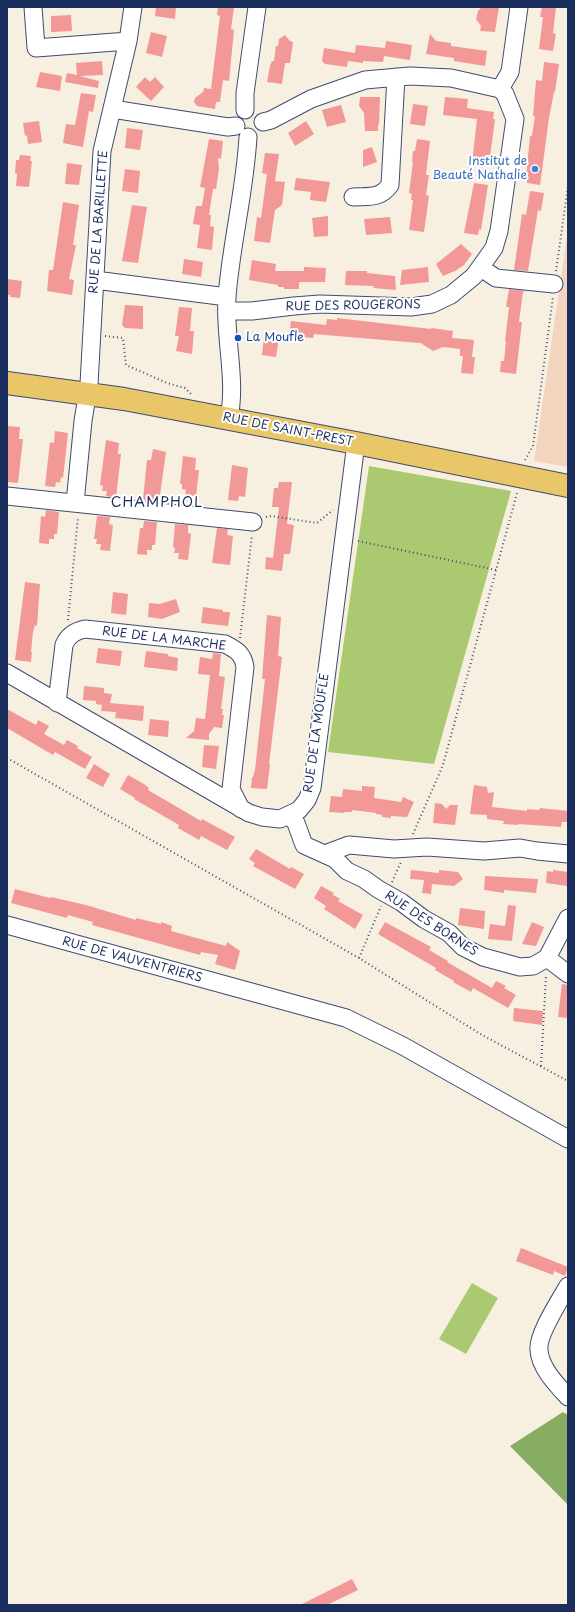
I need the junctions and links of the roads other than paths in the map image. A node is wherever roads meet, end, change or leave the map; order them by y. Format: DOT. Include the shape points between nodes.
graph roads {
  1 [pos="33,7"];
  2 [pos="134,7"];
  3 [pos="258,7"];
  4 [pos="520,7"];
  5 [pos="128,41"];
  6 [pos="396,77"];
  7 [pos="500,89"];
  8 [pos="112,109"];
  9 [pos="245,110"];
  10 [pos="263,122"];
  11 [pos="236,126"];
  12 [pos="248,137"];
  13 [pos="353,197"];
  14 [pos="480,268"];
  15 [pos="95,280"];
  16 [pos="554,284"];
  17 [pos="227,304"];
  18 [pos="7,383"];
  19 [pos="88,393"];
  20 [pos="220,417"];
  21 [pos="356,442"];
  22 [pos="568,486"];
  23 [pos="7,496"];
  24 [pos="79,504"];
  25 [pos="253,522"];
  26 [pos="7,673"];
  27 [pos="57,703"];
  28 [pos="241,809"];
  29 [pos="289,815"];
  30 [pos="324,854"];
  31 [pos="568,854"];
  32 [pos="568,918"];
  33 [pos="7,925"];
  34 [pos="547,958"];
  35 [pos="568,974"];
  36 [pos="568,1139"];
  37 [pos="568,1286"];
  38 [pos="568,1396"];
  1 -- 5 [label="street" via="36,48"];
  2 -- 5 [label="street, RUE DE LA BARILLETTE"];
  3 -- 9 [label="street" via="245,93"];
  4 -- 7 [label="street" via="510,72"];
  5 -- 8 [label="street, RUE DE LA BARILLETTE"];
  6 -- 7 [label="street" via="450,78"];
  6 -- 10 [label="street" via="365,80 311,99"];
  6 -- 13 [label="street" via="390,185 380,195"];
  7 -- 14 [label="street, RUE DES ROUGERONS" via="505,94 515,119 499,231 494,248"];
  8 -- 11 [label="street" via="228,127"];
  8 -- 15 [label="street, RUE DE LA BARILLETTE" via="102,151"];
  9 -- 10 [label="street" via="256,111"];
  9 -- 11 [label="street" via="237,117"];
  10 -- 12 [label="street" via="261,132"];
  11 -- 12 [label="street" via="240,134"];
  12 -- 17 [label="street"];
  14 -- 16 [label="street" via="496,278"];
  14 -- 17 [label="street, RUE DES ROUGERONS" via="467,283 451,295 421,307 320,304 252,311"];
  15 -- 17 [label="street, RUE DES ROUGERONS"];
  15 -- 19 [label="street, RUE DE LA BARILLETTE"];
  17 -- 20 [label="street" via="230,409"];
  18 -- 19 [label="main road, RUE DE SAINT-PREST"];
  19 -- 20 [label="main road, RUE DE SAINT-PREST"];
  19 -- 24 [label="street" via="83,421"];
  20 -- 21 [label="main road, RUE DE SAINT-PREST"];
  21 -- 22 [label="main road, RUE DE SAINT-PREST"];
  21 -- 29 [label="street, RUE DE LA MOUFLE" via="312,788 299,810"];
  23 -- 24 [label="street"];
  24 -- 25 [label="street"];
  26 -- 27 [label="street, RUE DE LA MOUFLE"];
  27 -- 28 [label="street, RUE DE LA MOUFLE"];
  27 -- 28 [label="street, RUE DE LA MARCHE" via="64,645 72,634 85,630 225,644 244,658 245,667 231,789"];
  28 -- 29 [label="street, RUE DE LA MOUFLE" via="272,819"];
  29 -- 30 [label="street, RUE DES BORNES" via="296,823 304,845"];
  30 -- 31 [label="street" via="349,845 484,851 520,848"];
  30 -- 34 [label="street, RUE DES BORNES" via="335,859 347,871 364,878 386,895 449,933 463,947 483,957 520,968 533,966"];
  32 -- 34 [label="street"];
  33 -- 36 [label="street, RUE DE VAUVENTRIERS" via="346,1018 371,1029"];
  34 -- 35 [label="street"];
  37 -- 38 [label="street" via="541,1336 539,1350 542,1362 556,1384"];
}
